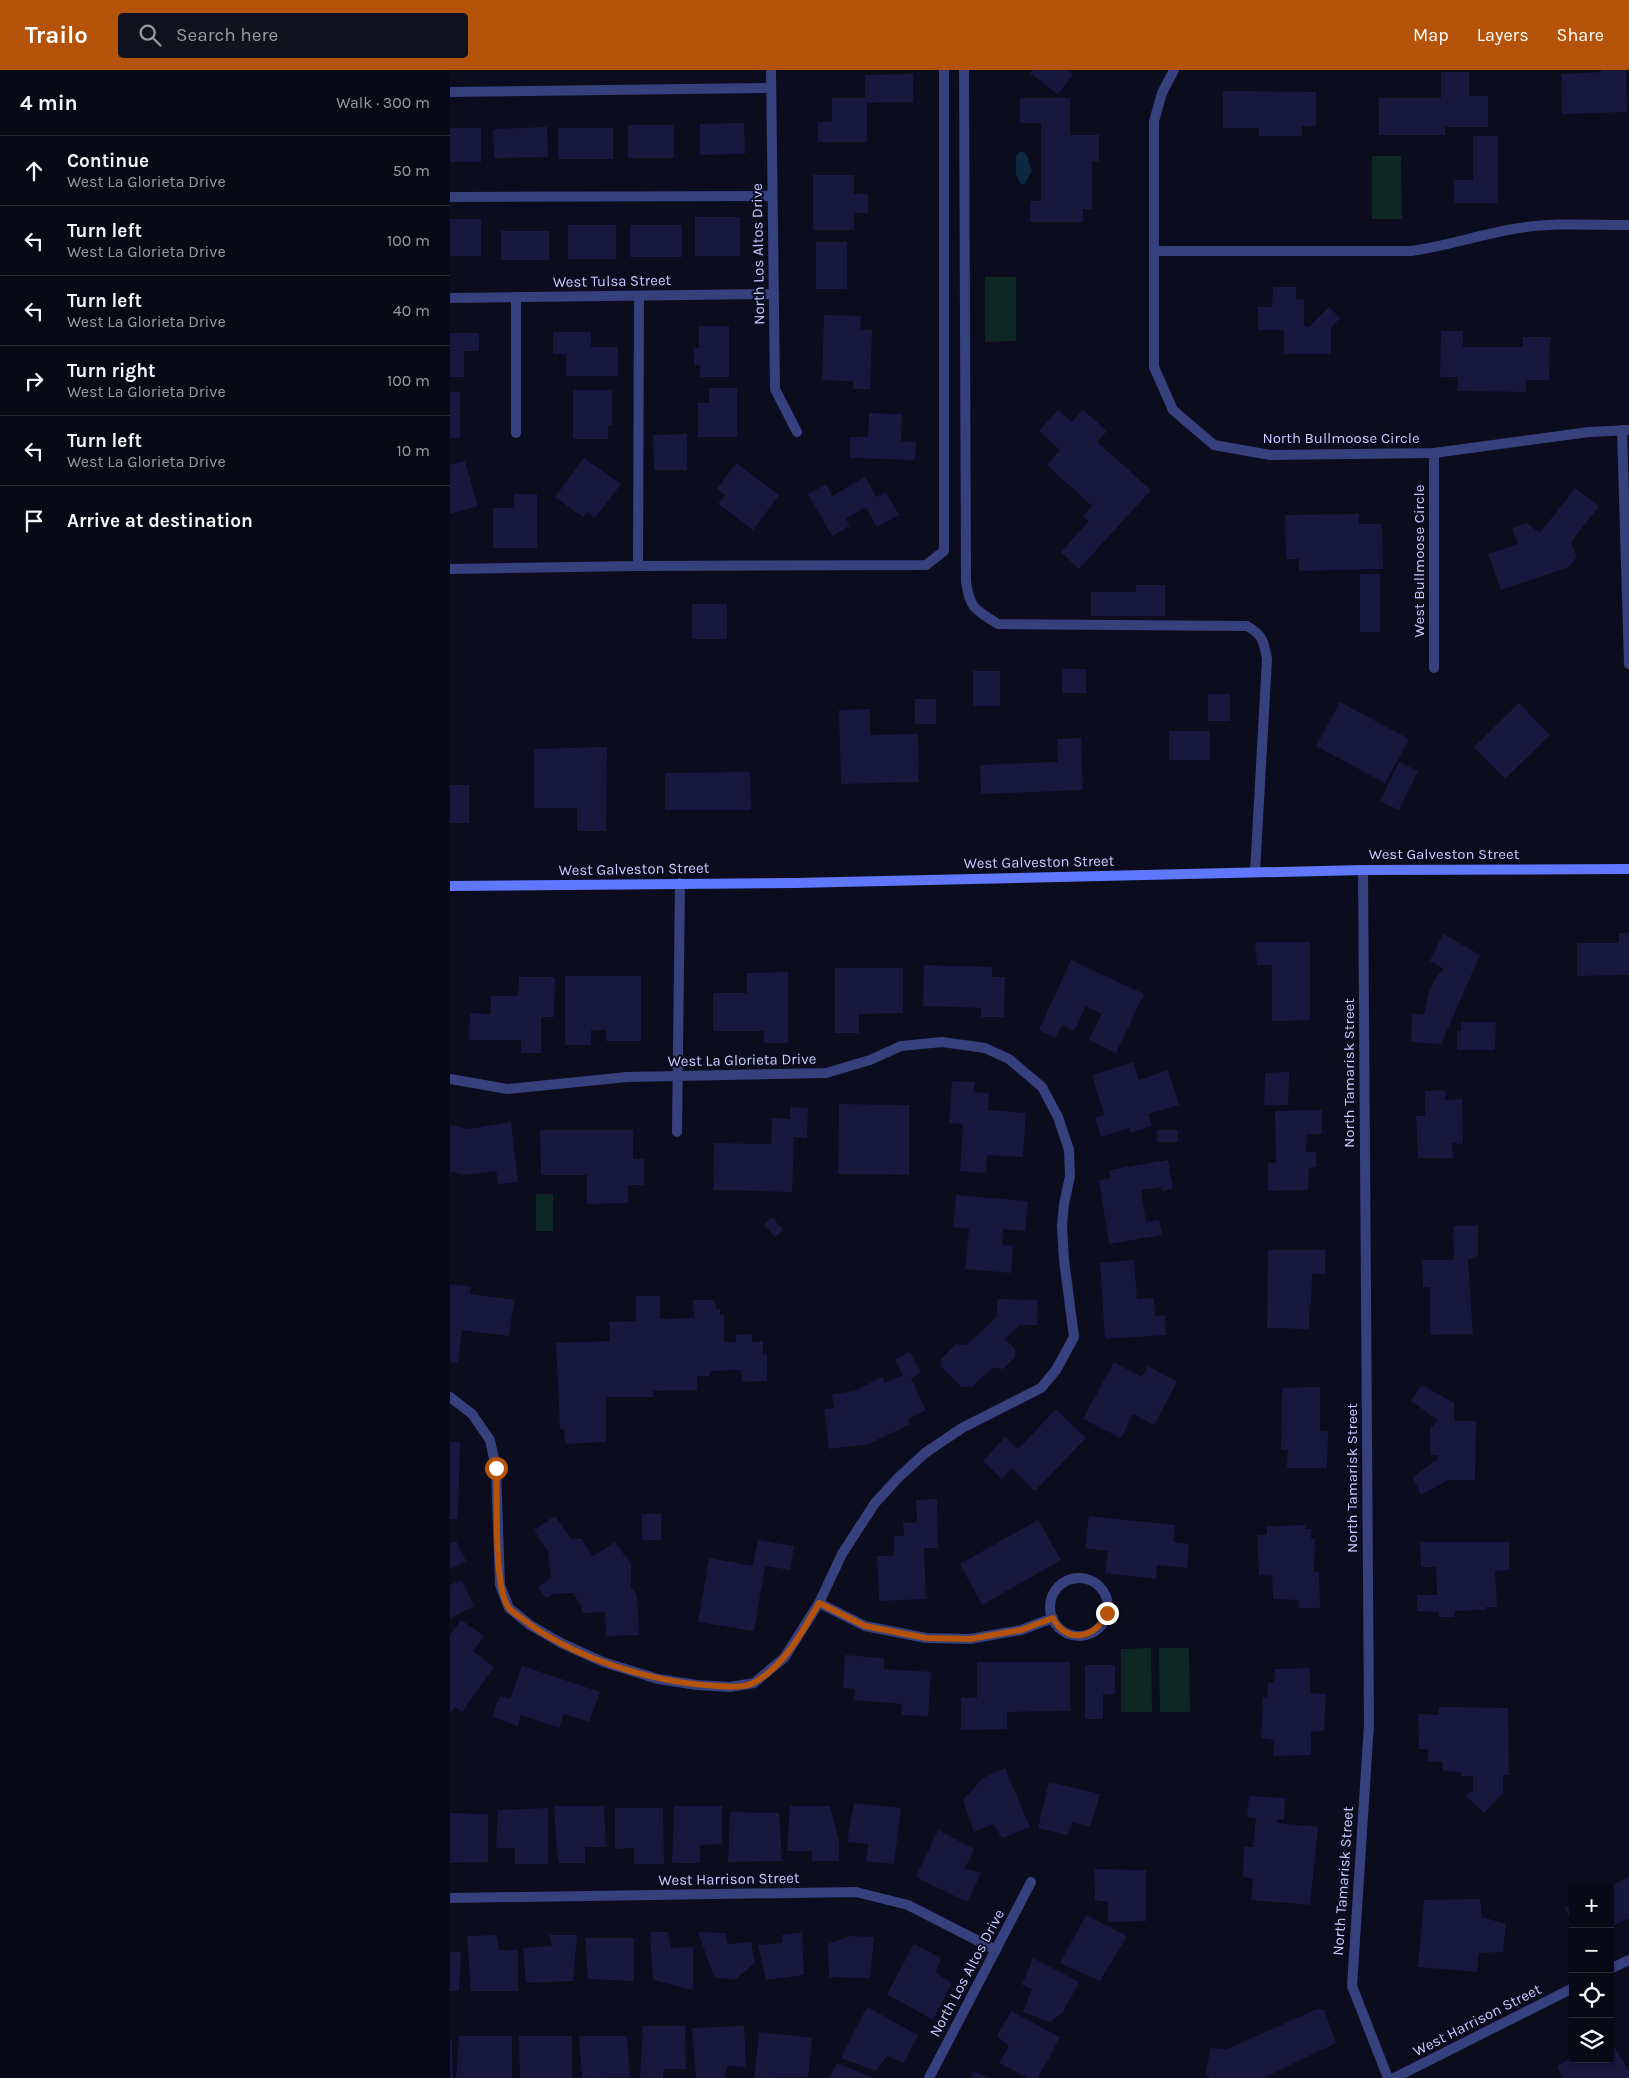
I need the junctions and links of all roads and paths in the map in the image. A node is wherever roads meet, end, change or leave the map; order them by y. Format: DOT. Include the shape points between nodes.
graph roads {
  1 [pos="771,70"];
  2 [pos="944,70"];
  3 [pos="964,70"];
  4 [pos="1174,70"];
  5 [pos="771,88"];
  6 [pos="450,92"];
  7 [pos="772,196"];
  8 [pos="450,197"];
  9 [pos="1629,225"];
  10 [pos="1154,251"];
  11 [pos="774,294"];
  12 [pos="639,296"];
  13 [pos="516,297"];
  14 [pos="450,298"];
  15 [pos="1626,430"];
  16 [pos="797,432"];
  17 [pos="516,433"];
  18 [pos="1434,453"];
  19 [pos="638,566"];
  20 [pos="450,569"];
  21 [pos="1629,664"];
  22 [pos="1434,668"];
  23 [pos="1629,869"];
  24 [pos="1363,870"];
  25 [pos="1255,872"];
  26 [pos="680,883"];
  27 [pos="450,886"];
  28 [pos="679,1077"];
  29 [pos="450,1079"];
  30 [pos="677,1132"];
  31 [pos="450,1397"];
  32 [pos="819,1603"];
  33 [pos="1053,1618"];
  34 [pos="1031,1882"];
  35 [pos="450,1898"];
  36 [pos="996,1950"];
  37 [pos="1629,1960"];
  38 [pos="1614,1967"];
  39 [pos="1569,1990"];
  40 [pos="929,2078"];
  41 [pos="1388,2078"];
  42 [pos="1394,2078"];
  1 -- 5 [label="street, North Los Altos Drive"];
  2 -- 19 [label="street" via="944,551 926,566"];
  3 -- 25 [label="street" via="968,597 973,607 998,624 1247,626 1259,633 1267,660"];
  4 -- 10 [label="street, North Bullmoose Circle" via="1162,92 1154,121"];
  5 -- 6 [label="street"];
  5 -- 7 [label="street, North Los Altos Drive"];
  7 -- 8 [label="street"];
  7 -- 11 [label="street, North Los Altos Drive"];
  9 -- 10 [label="street" via="1530,226 1411,252"];
  10 -- 18 [label="street, North Bullmoose Circle" via="1154,367 1173,410 1214,445 1270,455"];
  11 -- 12 [label="street, West Tulsa Street"];
  11 -- 16 [label="street, North Los Altos Drive" via="775,389"];
  12 -- 13 [label="street, West Tulsa Street"];
  12 -- 19 [label="street"];
  13 -- 14 [label="street, West Tulsa Street"];
  13 -- 17 [label="street"];
  15 -- 18 [label="street, North Bullmoose Circle"];
  15 -- 21 [label="street"];
  18 -- 22 [label="street, West Bullmoose Circle"];
  19 -- 20 [label="street"];
  23 -- 24 [label="street, West Galveston Street"];
  24 -- 25 [label="street, West Galveston Street"];
  24 -- 41 [label="street, North Tamarisk Street" via="1369,1724 1352,1986"];
  25 -- 26 [label="street, West Galveston Street"];
  26 -- 27 [label="street, West Galveston Street"];
  26 -- 28 [label="street"];
  28 -- 29 [label="street, West La Glorieta Drive" via="627,1077 508,1089"];
  28 -- 30 [label="street"];
  28 -- 32 [label="street, West La Glorieta Drive" via="826,1073 870,1060 900,1046 942,1042 985,1048 1009,1059 1042,1087 1058,1117 1069,1150 1070,1176 1062,1226 1074,1337 1056,1370 1041,1388 962,1428 925,1453 898,1478 875,1503 842,1554"];
  31 -- 32 [label="street, West La Glorieta Drive" via="472,1414 490,1440 496,1468 500,1585 509,1608 561,1643 603,1662 658,1679 698,1686 738,1686 754,1683 784,1658"];
  32 -- 33 [label="street" via="865,1626 926,1638 970,1639 1021,1630"];
  33 -- 33 [label="street" via="1071,1634 1090,1633 1103,1622 1108,1604 1105,1595 1100,1587 1084,1578 1065,1581 1052,1596"];
  34 -- 36 [label="street, North Los Altos Drive"];
  35 -- 36 [label="street, West Harrison Street" via="856,1892 908,1905"];
  36 -- 40 [label="street, North Los Altos Drive"];
  37 -- 38 [label="street"];
  39 -- 42 [label="street, West Harrison Street"];
}
